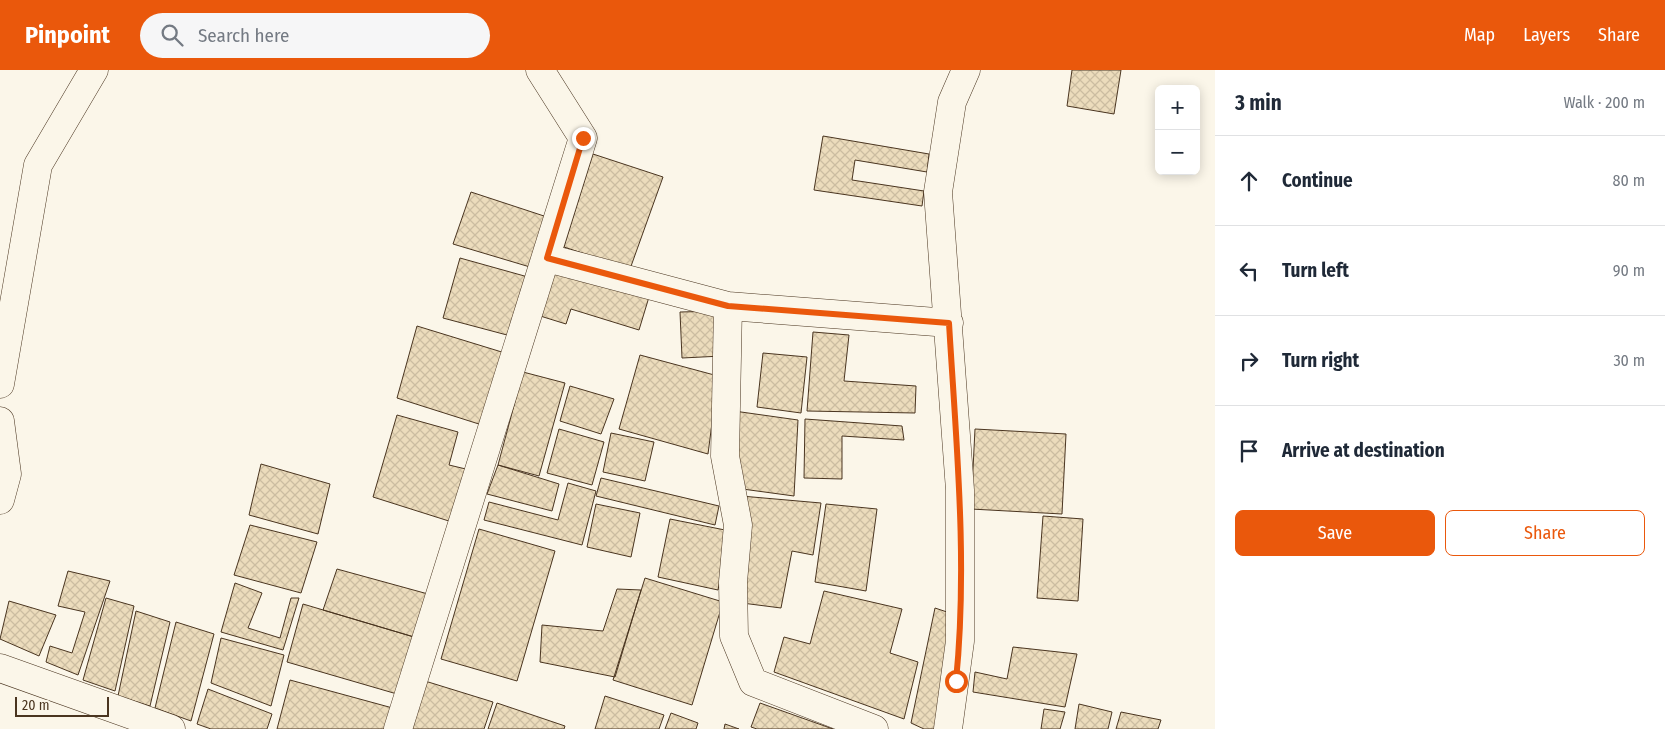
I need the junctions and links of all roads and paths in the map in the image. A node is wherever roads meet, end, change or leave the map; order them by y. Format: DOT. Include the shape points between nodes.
graph roads {
  1 [pos="94,70"];
  2 [pos="540,70"];
  3 [pos="966,70"];
  4 [pos="547,258"];
  5 [pos="728,306"];
  6 [pos="949,323"];
  7 [pos="0,384"];
  8 [pos="0,421"];
  9 [pos="0,500"];
  10 [pos="0,668"];
  11 [pos="170,729"];
  12 [pos="398,729"];
  13 [pos="874,729"];
  14 [pos="948,729"];
  1 -- 7 [label="street" via="38,165"];
  2 -- 4 [label="street" via="583,138"];
  3 -- 6 [label="street" via="952,102 938,192"];
  4 -- 5 [label="street"];
  4 -- 12 [label="street"];
  5 -- 6 [label="street"];
  5 -- 13 [label="street" via="725,456 738,525 733,582 734,636 753,682"];
  6 -- 14 [label="street" via="960,490 960,641"];
  8 -- 9 [label="street" via="7,474"];
  10 -- 11 [label="street"];
}
